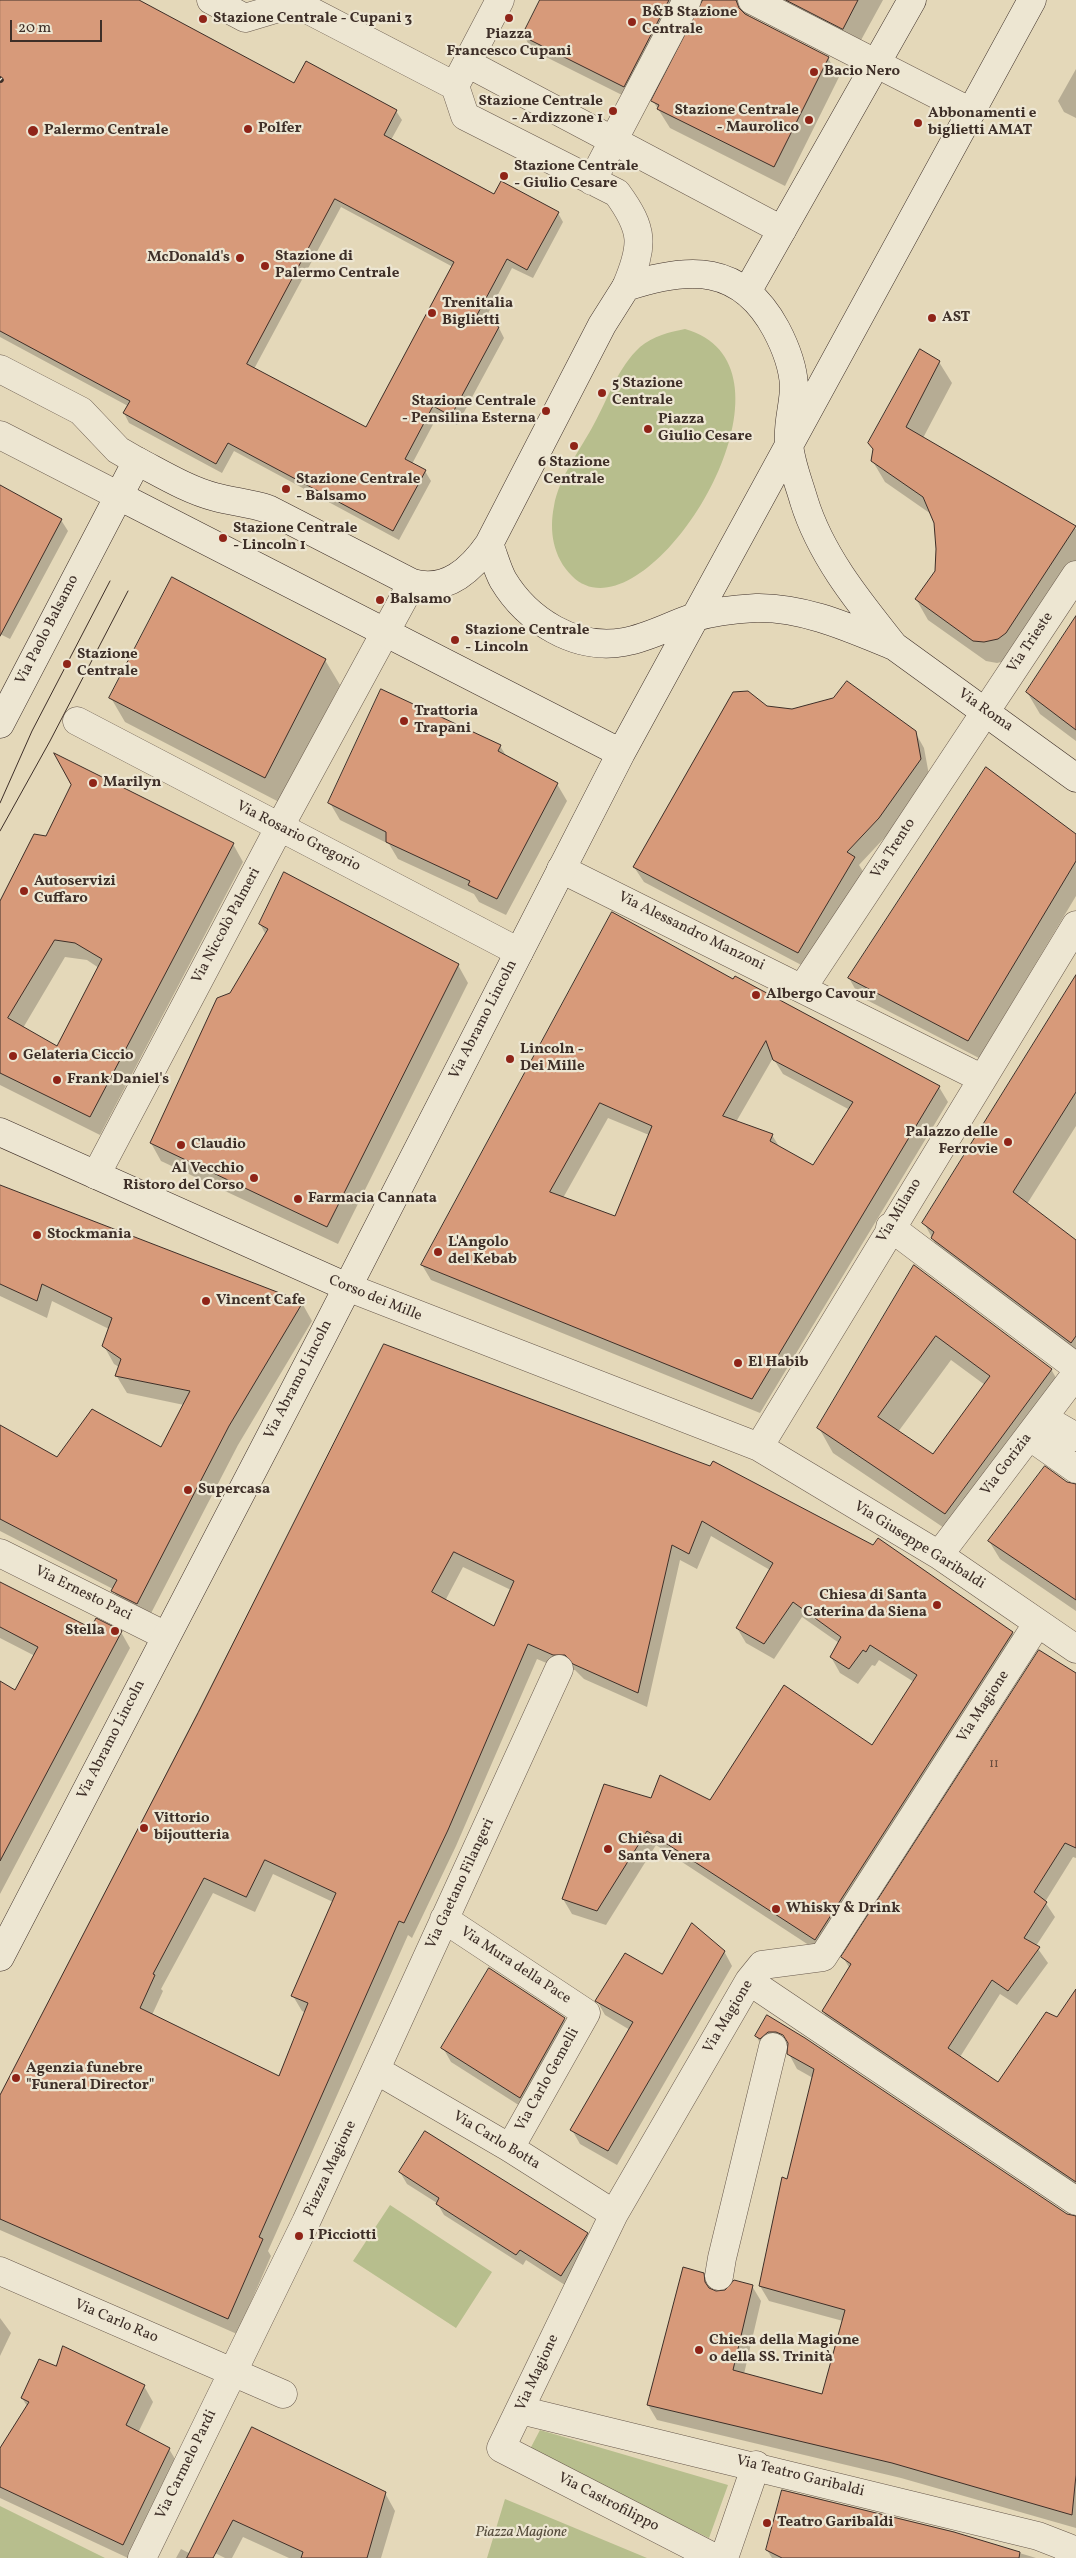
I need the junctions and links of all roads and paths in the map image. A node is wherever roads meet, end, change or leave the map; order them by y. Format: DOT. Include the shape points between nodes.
graph roads {
  1 [pos="211,0"];
  2 [pos="500,0"];
  3 [pos="688,0"];
  4 [pos="752,0"];
  5 [pos="912,0"];
  6 [pos="296,1"];
  7 [pos="1026,6"];
  8 [pos="876,64"];
  9 [pos="461,75"];
  10 [pos="971,112"];
  11 [pos="612,140"];
  12 [pos="592,181"];
  13 [pos="782,230"];
  14 [pos="626,287"];
  15 [pos="748,290"];
  16 [pos="0,369"];
  17 [pos="0,435"];
  18 [pos="789,443"];
  19 [pos="137,461"];
  20 [pos="119,496"];
  21 [pos="489,544"];
  22 [pos="1076,575"];
  23 [pos="412,583"];
  24 [pos="693,618"];
  25 [pos="386,632"];
  26 [pos="894,646"];
  27 [pos="8,689"];
  28 [pos="985,711"];
  29 [pos="77,722"];
  30 [pos="0,724"];
  31 [pos="621,753"];
  32 [pos="1076,778"];
  33 [pos="279,828"];
  34 [pos="561,869"];
  35 [pos="1076,925"];
  36 [pos="519,952"];
  37 [pos="803,987"];
  38 [pos="981,1078"];
  39 [pos="0,1132"];
  40 [pos="96,1175"];
  41 [pos="890,1228"];
  42 [pos="347,1287"];
  43 [pos="1076,1367"];
  44 [pos="1076,1374"];
  45 [pos="1036,1427"];
  46 [pos="1076,1437"];
  47 [pos="758,1447"];
  48 [pos="1076,1468"];
  49 [pos="0,1553"];
  50 [pos="938,1555"];
  51 [pos="1038,1624"];
  52 [pos="166,1636"];
  53 [pos="1076,1649"];
  54 [pos="559,1669"];
  55 [pos="444,1919"];
  56 [pos="0,1956"];
  57 [pos="749,1981"];
  58 [pos="586,2013"];
  59 [pos="773,2047"];
  60 [pos="376,2070"];
  61 [pos="363,2100"];
  62 [pos="510,2148"];
  63 [pos="1076,2202"];
  64 [pos="614,2214"];
  65 [pos="0,2271"];
  66 [pos="719,2276"];
  67 [pos="232,2372"];
  68 [pos="283,2394"];
  69 [pos="520,2410"];
  70 [pos="501,2448"];
  71 [pos="756,2466"];
  72 [pos="142,2558"];
  73 [pos="715,2558"];
  74 [pos="724,2558"];
  75 [pos="1068,2558"];
  1 -- 6 [label="street" via="245,18"];
  2 -- 9 [label="street"];
  3 -- 11 [label="street"];
  4 -- 8 [label="street"];
  5 -- 8 [label="street"];
  6 -- 9 [label="street"];
  7 -- 10 [label="street, Via Abramo Lincoln"];
  8 -- 10 [label="street"];
  8 -- 13 [label="street"];
  9 -- 11 [label="street"];
  9 -- 12 [label="street" via="465,116"];
  10 -- 18 [label="street, Via Abramo Lincoln"];
  11 -- 12 [label="street"];
  11 -- 13 [label="street"];
  12 -- 14 [label="street" via="617,193 633,215 640,238 637,261"];
  13 -- 15 [label="street"];
  14 -- 15 [label="street" via="681,272 714,276"];
  14 -- 21 [label="street" via="602,325"];
  15 -- 18 [label="street" via="769,316 787,350 794,385"];
  16 -- 19 [label="street" via="81,411 118,450"];
  17 -- 20 [label="street"];
  18 -- 24 [label="street, Via Abramo Lincoln"];
  18 -- 26 [label="street" via="815,529 856,599"];
  19 -- 20 [label="street, Via Paolo Balsamo"];
  19 -- 23 [label="street" via="214,497 268,509"];
  20 -- 25 [label="street"];
  20 -- 27 [label="street, Via Paolo Balsamo"];
  21 -- 23 [label="street" via="478,561 456,578 430,586"];
  21 -- 24 [label="street" via="503,579 527,611 549,627 570,636 598,644 623,642 649,636"];
  22 -- 28 [label="street, Via Trieste"];
  23 -- 25 [label="street, Via Niccolò Palmeri"];
  24 -- 26 [label="street" via="757,608 815,615"];
  24 -- 31 [label="street, Via Abramo Lincoln"];
  25 -- 31 [label="street"];
  25 -- 33 [label="street, Via Niccolò Palmeri"];
  26 -- 28 [label="street, Via Roma"];
  27 -- 30 [label="street, Via Paolo Balsamo"];
  28 -- 32 [label="street, Via Roma"];
  28 -- 37 [label="street, Via Trento"];
  29 -- 33 [label="street, Via Rosario Gregorio"];
  31 -- 34 [label="street, Via Abramo Lincoln"];
  33 -- 36 [label="street, Via Rosario Gregorio"];
  33 -- 40 [label="street, Via Niccolò Palmeri"];
  34 -- 36 [label="street, Via Abramo Lincoln"];
  34 -- 37 [label="street, Via Alessandro Manzoni"];
  35 -- 38 [label="street, Via Milano"];
  36 -- 42 [label="street, Via Abramo Lincoln"];
  37 -- 38 [label="street, Via Alessandro Manzoni"];
  38 -- 41 [label="street, Via Milano"];
  39 -- 40 [label="street, Corso dei Mille"];
  40 -- 42 [label="street, Corso dei Mille"];
  41 -- 43 [label="street"];
  41 -- 47 [label="street, Via Milano"];
  42 -- 47 [label="street, Corso dei Mille"];
  42 -- 52 [label="street, Via Abramo Lincoln"];
  44 -- 45 [label="street, Via Gorizia"];
  45 -- 46 [label="street"];
  45 -- 48 [label="street"];
  45 -- 50 [label="street, Via Gorizia"];
  47 -- 50 [label="street, Via Giuseppe Garibaldi"];
  49 -- 52 [label="street, Via Ernesto Paci"];
  50 -- 51 [label="street, Via Giuseppe Garibaldi"];
  51 -- 53 [label="street, Via Giuseppe Garibaldi"];
  51 -- 57 [label="street, Via Magione" via="823,1957 762,1965"];
  52 -- 56 [label="street, Via Abramo Lincoln"];
  54 -- 55 [label="street, Via Gaetano Filangeri"];
  55 -- 58 [label="street, Via Mura della Pace"];
  55 -- 60 [label="street, Via Gaetano Filangeri"];
  57 -- 63 [label="street"];
  57 -- 64 [label="street, Via Magione"];
  58 -- 62 [label="street, Via Carlo Gemelli"];
  59 -- 66 [label="street"];
  60 -- 61 [label="street, Via Gaetano Filangeri"];
  60 -- 62 [label="street, Via Carlo Botta"];
  61 -- 67 [label="street, Piazza Magione"];
  62 -- 64 [label="street, Via Carlo Botta"];
  64 -- 69 [label="street, Via Magione"];
  65 -- 67 [label="street, Via Carlo Rao"];
  67 -- 68 [label="street, Via Carlo Rao"];
  67 -- 72 [label="street, Via Carmelo Pardi"];
  69 -- 70 [label="street, Via Magione"];
  69 -- 71 [label="street, Via Teatro Garibaldi"];
  70 -- 73 [label="street, Via Castrofilippo"];
  71 -- 74 [label="street"];
  71 -- 75 [label="street, Via Teatro Garibaldi" via="1038,2536 1068,2548"];
}
